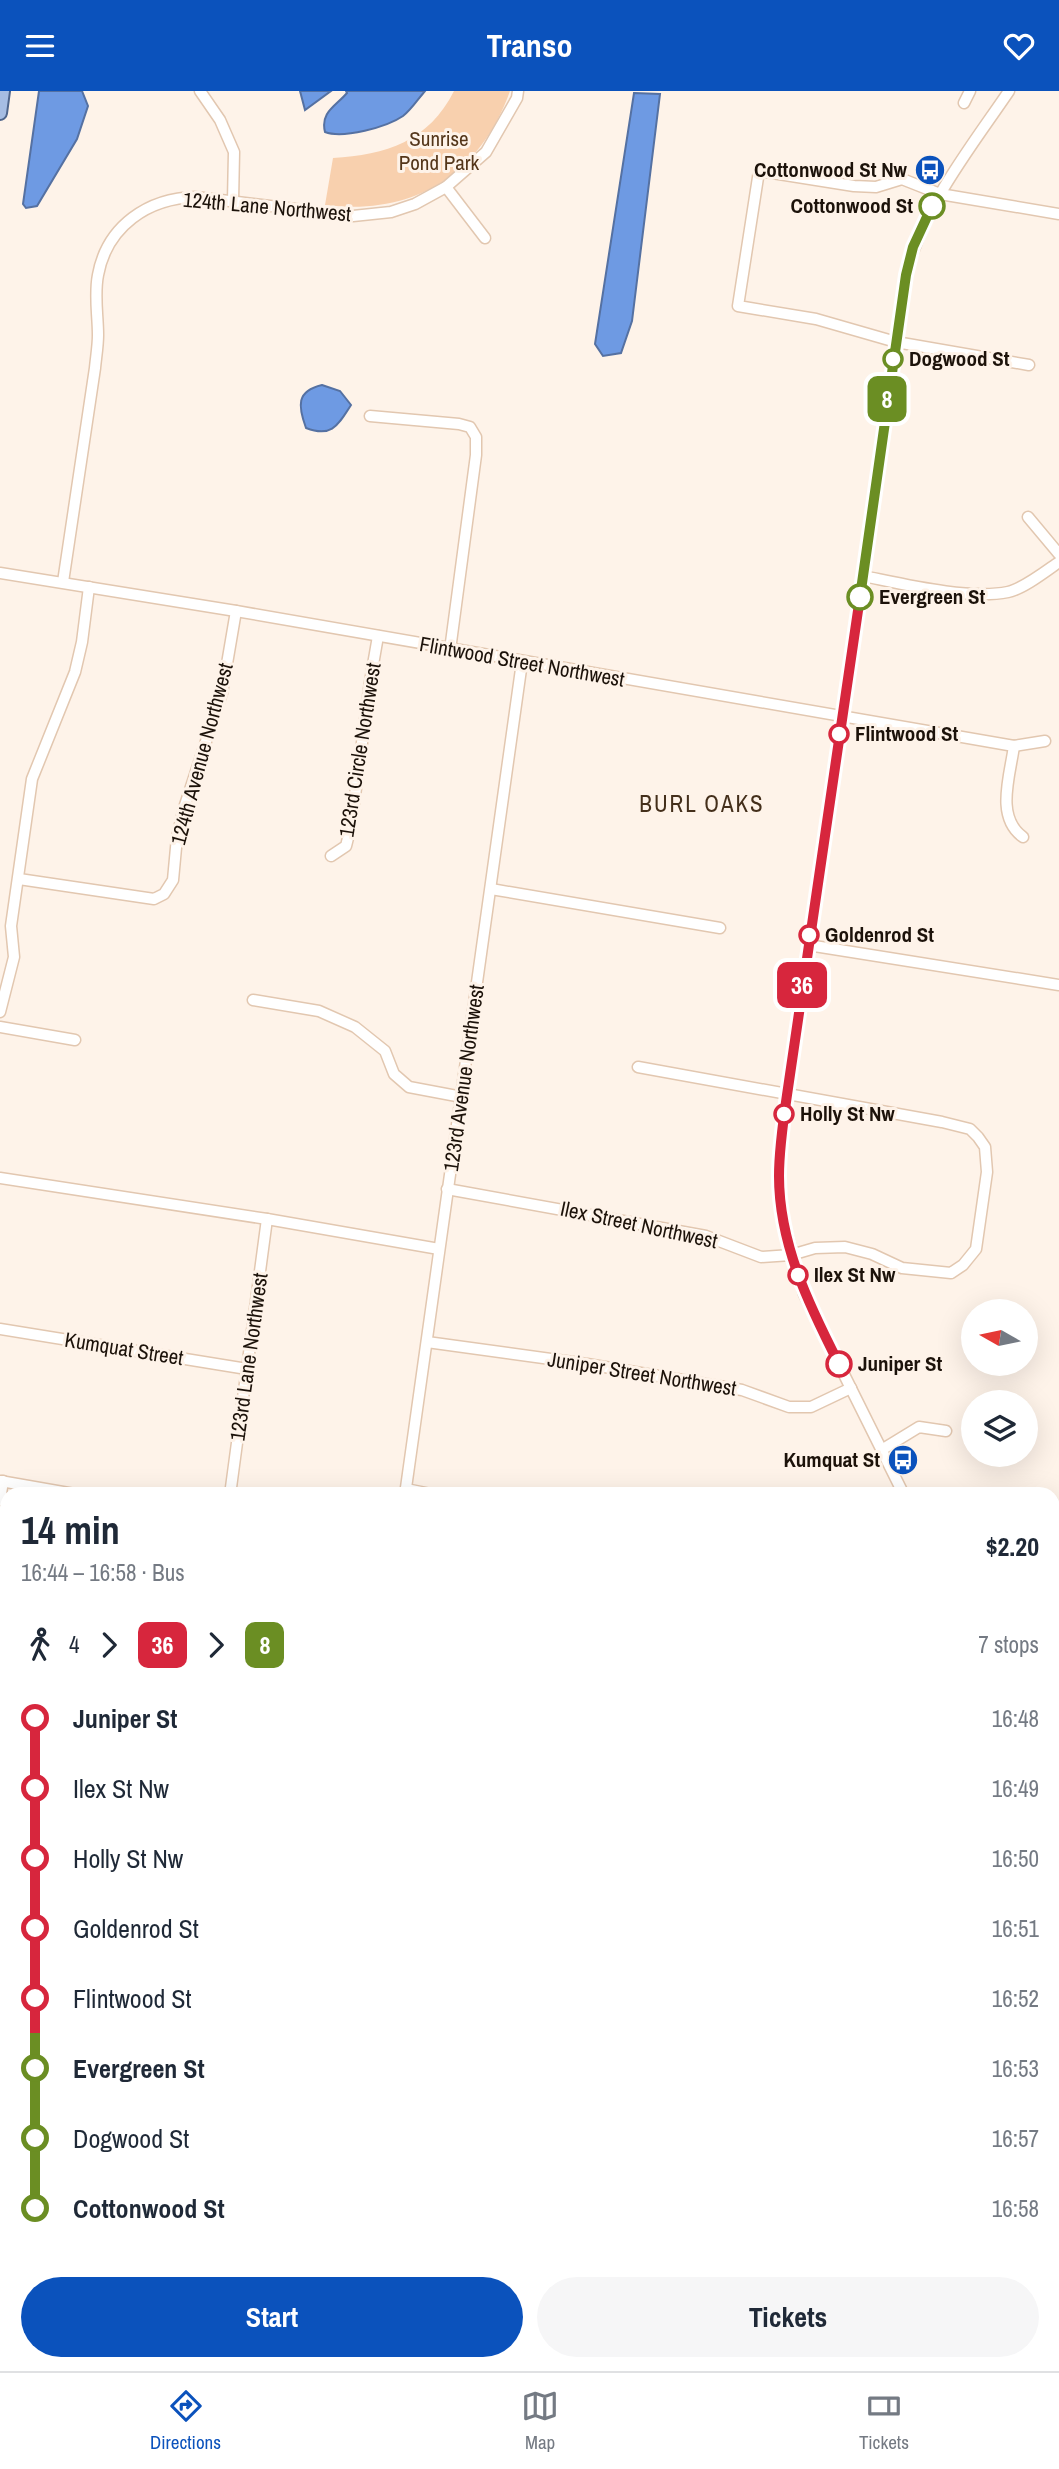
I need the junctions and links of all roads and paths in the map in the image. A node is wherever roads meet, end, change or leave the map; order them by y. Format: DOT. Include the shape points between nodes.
graph roads {
  1 [pos="3,91"];
  2 [pos="200,91"];
  3 [pos="518,91"];
  4 [pos="970,91"];
  5 [pos="1009,91"];
  6 [pos="964,103"];
  7 [pos="0,113"];
  8 [pos="446,187"];
  9 [pos="940,194"];
  10 [pos="233,201"];
  11 [pos="1059,214"];
  12 [pos="485,238"];
  13 [pos="895,342"];
  14 [pos="1030,365"];
  15 [pos="370,416"];
  16 [pos="1028,517"];
  17 [pos="1059,554"];
  18 [pos="1059,562"];
  19 [pos="0,573"];
  20 [pos="863,576"];
  21 [pos="63,582"];
  22 [pos="89,587"];
  23 [pos="236,611"];
  24 [pos="378,636"];
  25 [pos="450,650"];
  26 [pos="522,662"];
  27 [pos="842,716"];
  28 [pos="1045,741"];
  29 [pos="1014,746"];
  30 [pos="1023,837"];
  31 [pos="331,856"];
  32 [pos="19,879"];
  33 [pos="491,889"];
  34 [pos="720,928"];
  35 [pos="808,945"];
  36 [pos="1059,985"];
  37 [pos="253,1000"];
  38 [pos="0,1012"];
  39 [pos="0,1027"];
  40 [pos="75,1040"];
  41 [pos="639,1067"];
  42 [pos="787,1095"];
  43 [pos="462,1097"];
  44 [pos="0,1178"];
  45 [pos="447,1189"];
  46 [pos="267,1219"];
  47 [pos="439,1249"];
  48 [pos="791,1255"];
  49 [pos="0,1329"];
  50 [pos="427,1342"];
  51 [pos="247,1369"];
  52 [pos="851,1388"];
  53 [pos="946,1431"];
  54 [pos="883,1449"];
  55 [pos="1,1481"];
  56 [pos="35,1487"];
  57 [pos="231,1487"];
  58 [pos="407,1487"];
  59 [pos="900,1487"];
  1 -- 7 [label="main road"];
  2 -- 10 [label="street" via="234,152"];
  3 -- 8 [label="street, 124th Lane Northwest" via="486,152"];
  4 -- 6 [label="street"];
  5 -- 9 [label="street"];
  8 -- 10 [label="street, 124th Lane Northwest" via="415,204 371,215"];
  8 -- 12 [label="street"];
  9 -- 11 [label="street"];
  9 -- 13 [label="street" via="913,247"];
  9 -- 13 [label="street" via="902,179 869,187 759,171 738,306 816,319"];
  10 -- 21 [label="street, 124th Lane Northwest" via="177,197 148,207 123,225 104,254 96,290 95,368"];
  13 -- 14 [label="street"];
  13 -- 20 [label="street"];
  15 -- 25 [label="street" via="458,424 470,427 476,437"];
  16 -- 17 [label="street"];
  18 -- 20 [label="street" via="1010,592 988,594"];
  19 -- 21 [label="street, Flintwood Street Northwest"];
  20 -- 27 [label="street"];
  21 -- 22 [label="street, Flintwood Street Northwest"];
  22 -- 23 [label="street, Flintwood Street Northwest"];
  22 -- 32 [label="street" via="75,672 32,779"];
  23 -- 24 [label="street, Flintwood Street Northwest"];
  23 -- 32 [label="street, 124th Avenue Northwest" via="222,692 184,808 173,880 164,894 154,899"];
  24 -- 25 [label="street, Flintwood Street Northwest"];
  24 -- 31 [label="street, 123rd Circle Northwest" via="351,826 346,846"];
  25 -- 26 [label="street, Flintwood Street Northwest"];
  26 -- 27 [label="street, Flintwood Street Northwest"];
  26 -- 33 [label="street, 123rd Avenue Northwest"];
  27 -- 29 [label="street, Flintwood Street Northwest"];
  27 -- 35 [label="street"];
  28 -- 29 [label="street, Flintwood Street Northwest"];
  29 -- 30 [label="street" via="1007,811 1010,824"];
  32 -- 38 [label="street" via="11,926 14,957"];
  33 -- 34 [label="street"];
  33 -- 43 [label="street, 123rd Avenue Northwest"];
  35 -- 36 [label="street"];
  35 -- 42 [label="street"];
  37 -- 43 [label="street" via="319,1011 355,1027 385,1051 394,1075 409,1087"];
  39 -- 40 [label="street"];
  41 -- 42 [label="street"];
  42 -- 48 [label="street" via="779,1178"];
  42 -- 48 [label="street, Ilex Street Northwest" via="970,1129 985,1147 987,1172 976,1249 951,1273 902,1268 845,1247"];
  43 -- 45 [label="street, 123rd Avenue Northwest"];
  44 -- 46 [label="street"];
  45 -- 47 [label="street, 123rd Avenue Northwest"];
  45 -- 48 [label="street, Ilex Street Northwest" via="706,1236 761,1257"];
  46 -- 47 [label="street"];
  46 -- 51 [label="street, 123rd Lane Northwest"];
  47 -- 50 [label="street, 123rd Avenue Northwest"];
  48 -- 52 [label="street" via="804,1294"];
  49 -- 51 [label="street, Kumquat Street"];
  50 -- 52 [label="street, Juniper Street Northwest" via="743,1390 789,1407 811,1407"];
  50 -- 58 [label="street, 123rd Avenue Northwest"];
  51 -- 57 [label="street, 123rd Lane Northwest"];
  52 -- 54 [label="street"];
  53 -- 54 [label="street" via="919,1427"];
  54 -- 59 [label="street"];
  55 -- 56 [label="street"];
}
